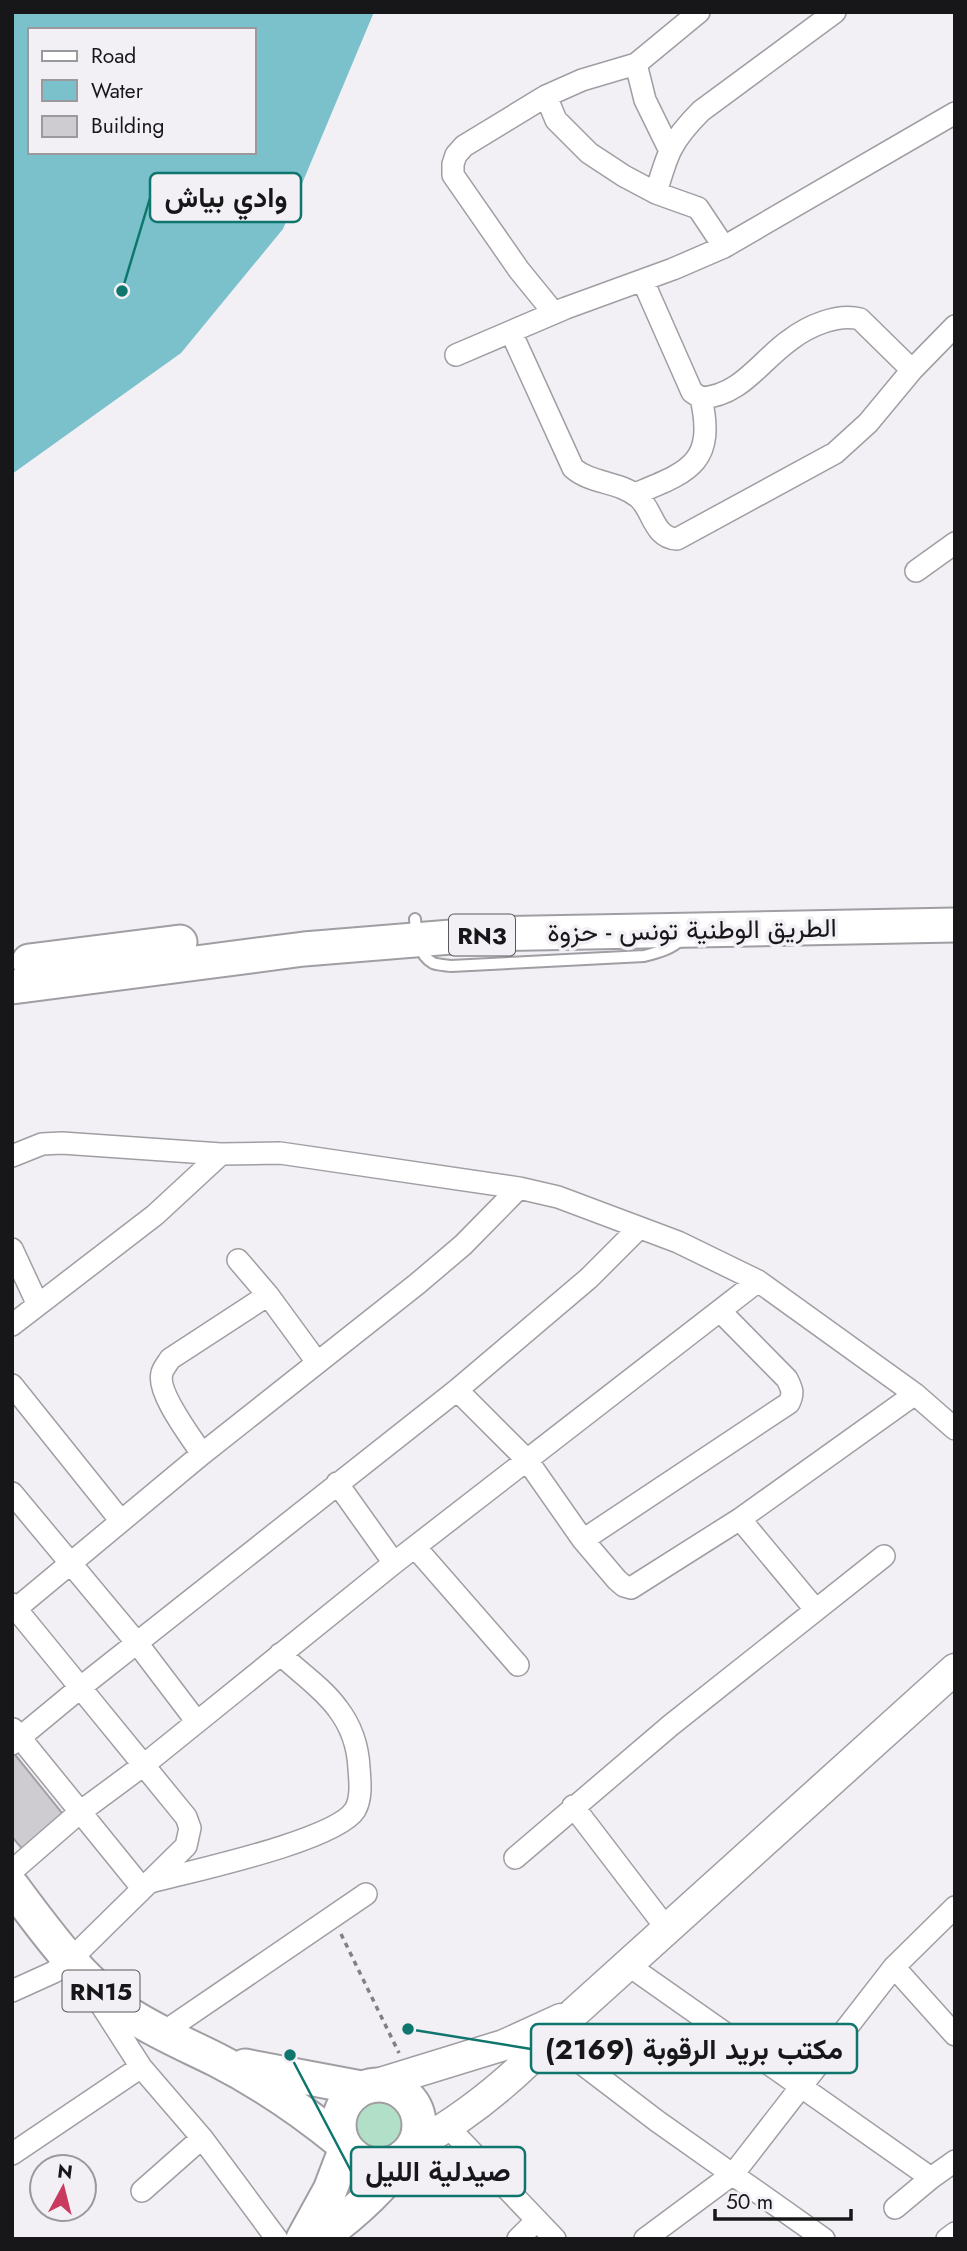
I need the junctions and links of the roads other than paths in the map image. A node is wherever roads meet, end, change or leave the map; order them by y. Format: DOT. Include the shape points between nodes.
graph roads {
  1 [pos="699,12"];
  2 [pos="835,12"];
  3 [pos="636,64"];
  4 [pos="546,96"];
  5 [pos="955,113"];
  6 [pos="669,149"];
  7 [pos="656,193"];
  8 [pos="724,247"];
  9 [pos="643,281"];
  10 [pos="554,313"];
  11 [pos="955,326"];
  12 [pos="511,332"];
  13 [pos="456,355"];
  14 [pos="912,370"];
  15 [pos="701,398"];
  16 [pos="635,494"];
  17 [pos="955,543"];
  18 [pos="916,571"];
  19 [pos="955,903"];
  20 [pos="783,917"];
  21 [pos="955,925"];
  22 [pos="416,930"];
  23 [pos="12,964"];
  24 [pos="12,987"];
  25 [pos="221,1154"];
  26 [pos="12,1156"];
  27 [pos="519,1188"];
  28 [pos="639,1228"];
  29 [pos="12,1249"];
  30 [pos="239,1260"];
  31 [pos="758,1281"];
  32 [pos="268,1295"];
  33 [pos="38,1305"];
  34 [pos="721,1312"];
  35 [pos="12,1325"];
  36 [pos="317,1362"];
  37 [pos="12,1385"];
  38 [pos="457,1390"];
  39 [pos="915,1394"];
  40 [pos="955,1429"];
  41 [pos="202,1454"];
  42 [pos="527,1461"];
  43 [pos="337,1483"];
  44 [pos="12,1493"];
  45 [pos="740,1520"];
  46 [pos="121,1521"];
  47 [pos="583,1540"];
  48 [pos="415,1547"];
  49 [pos="884,1556"];
  50 [pos="71,1563"];
  51 [pos="394,1563"];
  52 [pos="14,1608"];
  53 [pos="815,1609"];
  54 [pos="137,1643"];
  55 [pos="280,1654"];
  56 [pos="518,1665"];
  57 [pos="952,1677"];
  58 [pos="81,1687"];
  59 [pos="197,1722"];
  60 [pos="15,1737"];
  61 [pos="145,1764"];
  62 [pos="573,1806"];
  63 [pos="80,1812"];
  64 [pos="515,1857"];
  65 [pos="12,1871"];
  66 [pos="145,1885"];
  67 [pos="12,1886"];
  68 [pos="366,1895"];
  69 [pos="955,1907"];
  70 [pos="667,1929"];
  71 [pos="628,1965"];
  72 [pos="894,1967"];
  73 [pos="80,1971"];
  74 [pos="12,1991"];
  75 [pos="160,2034"];
  76 [pos="544,2035"];
  77 [pos="955,2035"];
  78 [pos="219,2061"];
  79 [pos="141,2067"];
  80 [pos="369,2086"];
  81 [pos="802,2086"];
  82 [pos="448,2127"];
  83 [pos="202,2138"];
  84 [pos="344,2145"];
  85 [pos="409,2152"];
  86 [pos="12,2154"];
  87 [pos="955,2161"];
  88 [pos="734,2174"];
  89 [pos="931,2178"];
  90 [pos="142,2191"];
  91 [pos="895,2208"];
  92 [pos="537,2220"];
  93 [pos="955,2233"];
  94 [pos="277,2239"];
  95 [pos="303,2239"];
  96 [pos="319,2239"];
  97 [pos="518,2239"];
  98 [pos="555,2239"];
  99 [pos="645,2239"];
  100 [pos="824,2239"];
  101 [pos="947,2239"];
  1 -- 3 [label="street"];
  2 -- 6 [label="street" via="701,111"];
  3 -- 4 [label="street"];
  3 -- 6 [label="street" via="645,100"];
  4 -- 7 [label="street" via="556,120 589,153"];
  4 -- 10 [label="street" via="464,146 453,164 453,175"];
  5 -- 8 [label="street"];
  6 -- 7 [label="street"];
  7 -- 8 [label="street" via="698,208"];
  8 -- 9 [label="street"];
  9 -- 10 [label="street"];
  9 -- 15 [label="street" via="692,392"];
  10 -- 12 [label="street"];
  11 -- 14 [label="street"];
  12 -- 13 [label="street"];
  12 -- 16 [label="street" via="573,468"];
  14 -- 15 [label="street" via="860,318 845,317 790,339 744,382"];
  14 -- 16 [label="street" via="868,424 835,453 677,539 664,535"];
  15 -- 16 [label="street" via="707,427 696,460 687,470"];
  17 -- 18 [label="street"];
  19 -- 20 [label="main road, الطريق الوطنية تونس - حزوة / RN3"];
  20 -- 21 [label="main road, الطريق الوطنية تونس - حزوة / RN3"];
  20 -- 22 [label="main road, الطريق الوطنية تونس - حزوة / RN3" via="690,930 488,934"];
  20 -- 22 [label="main road, الطريق الوطنية تونس - حزوة / RN3" via="460,915"];
  22 -- 23 [label="main road, الطريق الوطنية تونس - حزوة / RN3" via="333,924"];
  22 -- 24 [label="main road, الطريق الوطنية تونس - حزوة / RN3"];
  25 -- 26 [label="street" via="62,1143 42,1144"];
  25 -- 27 [label="street" via="279,1153"];
  25 -- 33 [label="street" via="155,1215"];
  27 -- 28 [label="street" via="558,1197"];
  27 -- 36 [label="street" via="463,1245"];
  28 -- 31 [label="street"];
  28 -- 38 [label="street" via="581,1286"];
  29 -- 33 [label="street"];
  30 -- 32 [label="street"];
  31 -- 34 [label="street"];
  31 -- 39 [label="street"];
  32 -- 36 [label="street"];
  32 -- 41 [label="street" via="170,1359 162,1371 166,1395"];
  33 -- 35 [label="street"];
  34 -- 42 [label="street"];
  34 -- 47 [label="street" via="787,1379 792,1389 789,1403"];
  36 -- 41 [label="street"];
  37 -- 46 [label="street"];
  38 -- 42 [label="street"];
  38 -- 43 [label="street"];
  39 -- 40 [label="street"];
  39 -- 45 [label="street"];
  41 -- 46 [label="street"];
  42 -- 47 [label="street"];
  42 -- 48 [label="street"];
  43 -- 51 [label="street"];
  43 -- 54 [label="street"];
  44 -- 50 [label="street"];
  45 -- 47 [label="street" via="631,1588 624,1586"];
  45 -- 53 [label="street"];
  46 -- 50 [label="street"];
  48 -- 51 [label="street"];
  48 -- 56 [label="street"];
  49 -- 53 [label="street"];
  50 -- 52 [label="street"];
  50 -- 54 [label="street"];
  51 -- 55 [label="street"];
  52 -- 58 [label="street"];
  53 -- 62 [label="street"];
  54 -- 58 [label="street"];
  54 -- 59 [label="street"];
  55 -- 59 [label="street"];
  55 -- 66 [label="street" via="337,1707 350,1728 359,1770 354,1811 304,1840"];
  57 -- 70 [label="street"];
  58 -- 60 [label="street"];
  58 -- 61 [label="street"];
  59 -- 61 [label="street"];
  60 -- 63 [label="street"];
  61 -- 63 [label="street"];
  61 -- 66 [label="street" via="186,1816 190,1828 186,1846"];
  62 -- 64 [label="street"];
  62 -- 70 [label="street"];
  63 -- 65 [label="street"];
  63 -- 66 [label="street"];
  66 -- 73 [label="street"];
  67 -- 73 [label="main road, RN15"];
  68 -- 75 [label="street"];
  69 -- 72 [label="street"];
  70 -- 71 [label="street"];
  71 -- 76 [label="street"];
  71 -- 81 [label="street"];
  72 -- 77 [label="street"];
  72 -- 81 [label="street"];
  73 -- 74 [label="street" via="54,1972"];
  73 -- 75 [label="main road, RN15" via="126,2012"];
  73 -- 79 [label="street"];
  75 -- 78 [label="main road, RN15"];
  76 -- 80 [label="street"];
  76 -- 82 [label="street"];
  76 -- 88 [label="street"];
  78 -- 80 [label="main road, RN15"];
  78 -- 84 [label="main road, RN15" via="294,2105"];
  79 -- 83 [label="street"];
  79 -- 86 [label="street"];
  80 -- 84 [label="main road" via="351,2095 343,2106 338,2130"];
  80 -- 85 [label="main road, RN15" via="389,2085 417,2109 419,2134"];
  81 -- 88 [label="street"];
  81 -- 89 [label="street"];
  82 -- 85 [label="street"];
  82 -- 92 [label="street"];
  83 -- 90 [label="street"];
  83 -- 94 [label="street"];
  84 -- 85 [label="main road, RN15" via="353,2156 373,2165 394,2162"];
  84 -- 95 [label="main road" via="330,2190"];
  85 -- 96 [label="main road" via="349,2218"];
  87 -- 89 [label="street"];
  88 -- 99 [label="street"];
  88 -- 100 [label="street"];
  89 -- 91 [label="street"];
  92 -- 97 [label="street"];
  92 -- 98 [label="street"];
  93 -- 101 [label="street"];
}
